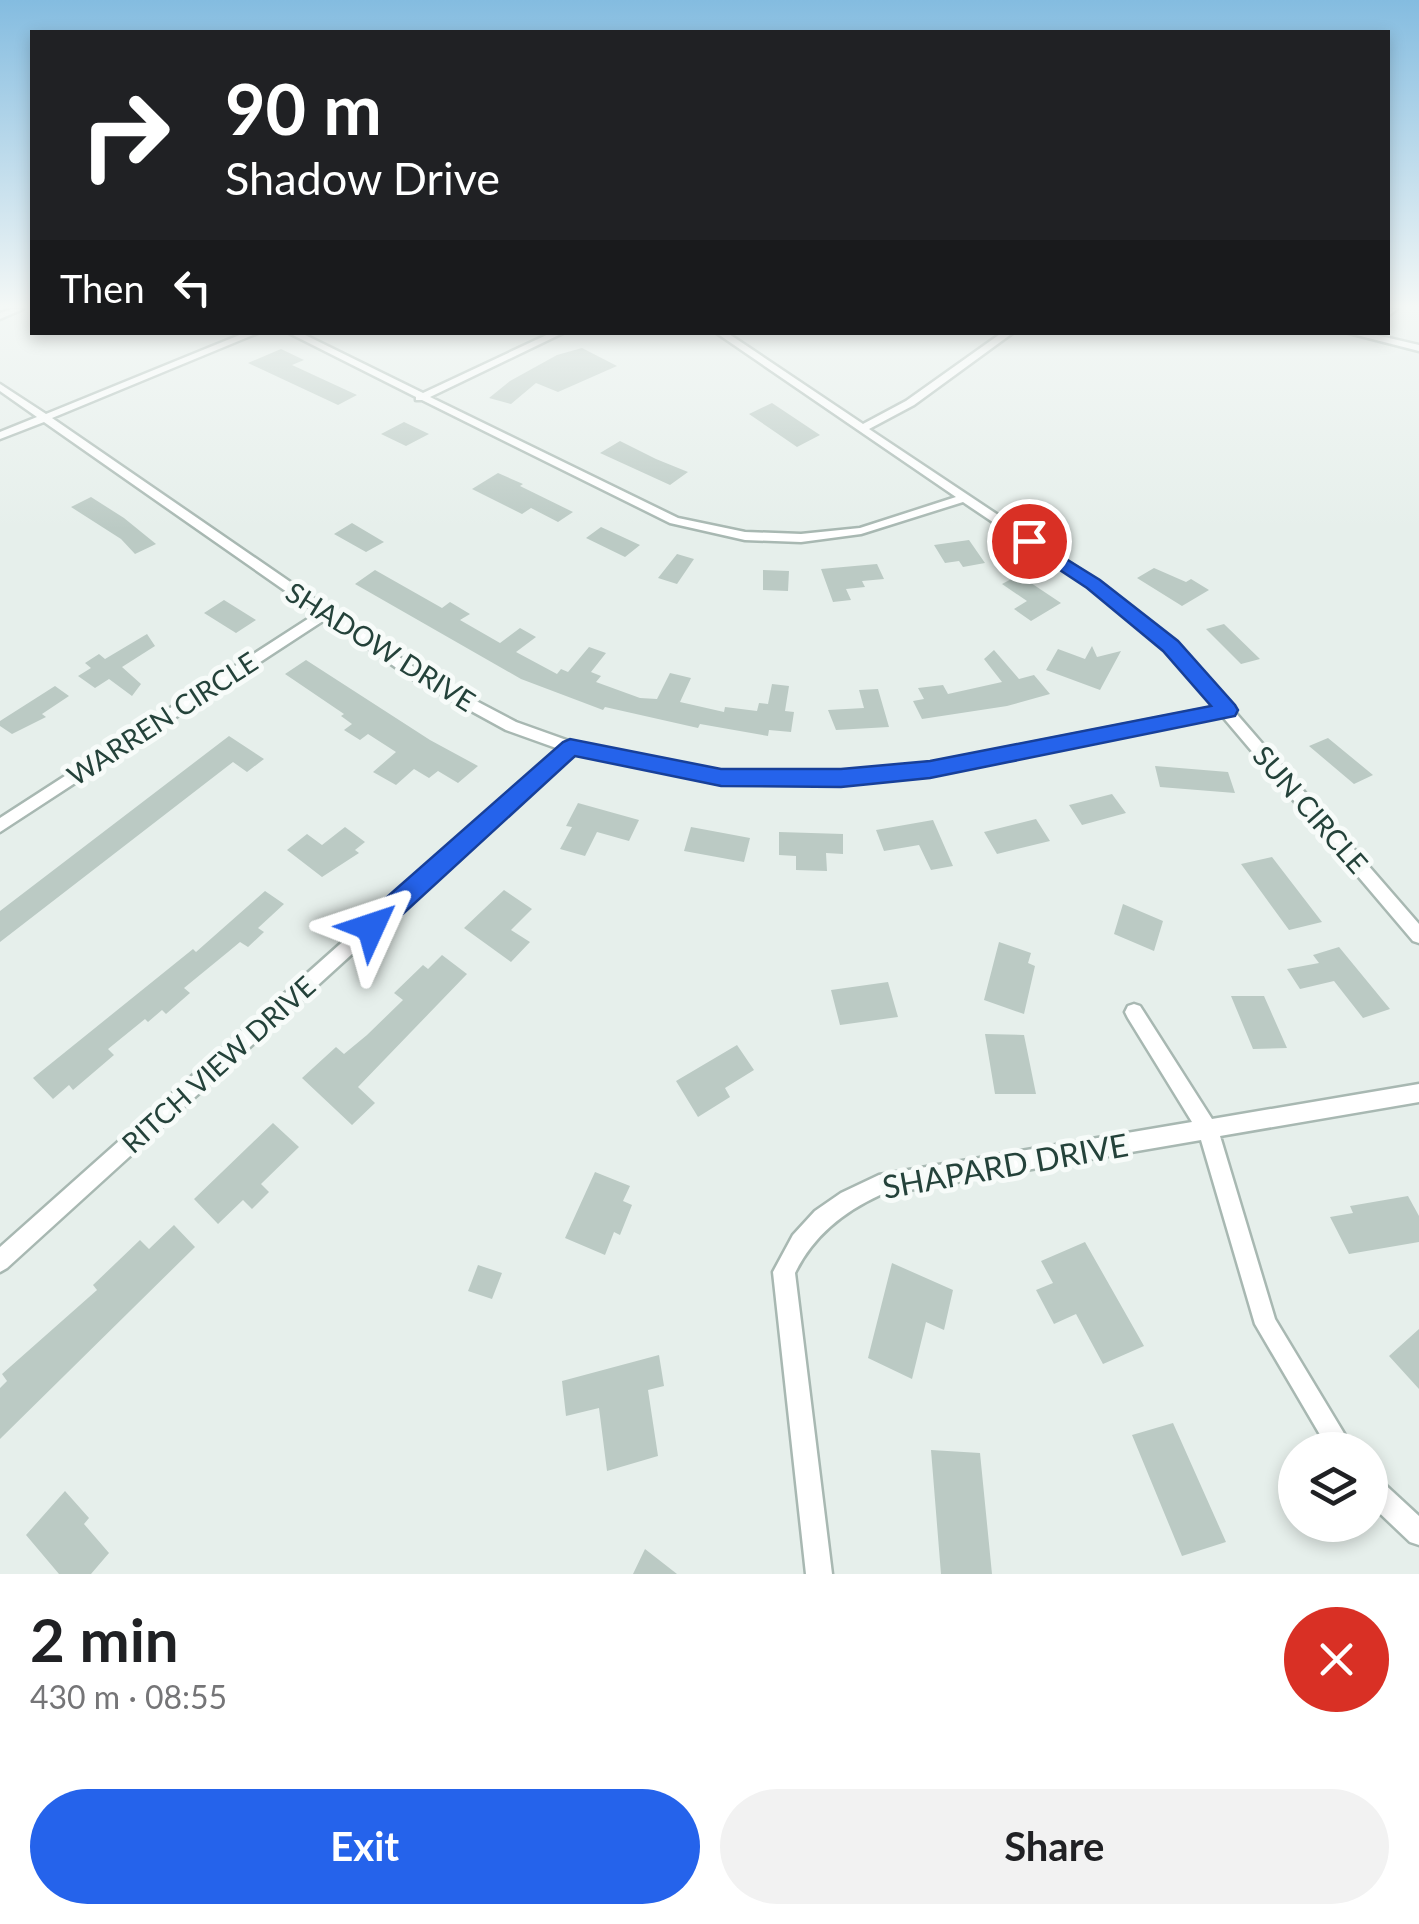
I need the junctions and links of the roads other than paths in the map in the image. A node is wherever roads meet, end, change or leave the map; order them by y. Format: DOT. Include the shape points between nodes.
graph roads {
  1 [pos="133,382"];
  2 [pos="390,382"];
  3 [pos="453,382"];
  4 [pos="795,382"];
  5 [pos="939,382"];
  6 [pos="0,387"];
  7 [pos="420,398"];
  8 [pos="44,419"];
  9 [pos="863,428"];
  10 [pos="0,436"];
  11 [pos="964,498"];
  12 [pos="326,613"];
  13 [pos="1227,710"];
  14 [pos="570,747"];
  15 [pos="0,826"];
  16 [pos="1419,936"];
  17 [pos="1134,1012"];
  18 [pos="1419,1093"];
  19 [pos="1208,1130"];
  20 [pos="0,1261"];
  21 [pos="1328,1432"];
  22 [pos="1388,1505"];
  23 [pos="1419,1534"];
  24 [pos="819,1574"];
  1 -- 8 [label="street"];
  2 -- 7 [label="street"];
  3 -- 7 [label="street"];
  4 -- 9 [label="street, SUN CIRCLE"];
  5 -- 9 [label="street"];
  6 -- 8 [label="street, SHADOW DRIVE"];
  7 -- 11 [label="street" via="674,521 744,536 861,532"];
  8 -- 10 [label="street"];
  8 -- 12 [label="street, SHADOW DRIVE"];
  9 -- 11 [label="street, SUN CIRCLE"];
  11 -- 13 [label="street, SUN CIRCLE" via="1093,584 1155,634"];
  12 -- 14 [label="street, SHADOW DRIVE" via="432,683 511,726"];
  12 -- 15 [label="street, WARREN CIRCLE"];
  13 -- 14 [label="street, SHADOW DRIVE" via="930,769 841,778 721,778"];
  13 -- 16 [label="street, SUN CIRCLE"];
  14 -- 20 [label="street, RITCH VIEW DRIVE"];
  17 -- 19 [label="street"];
  18 -- 19 [label="street"];
  19 -- 21 [label="street" via="1266,1324"];
  19 -- 24 [label="street, SHAPARD DRIVE" via="879,1184 844,1199 795,1246 784,1272"];
  22 -- 23 [label="street"];
}
